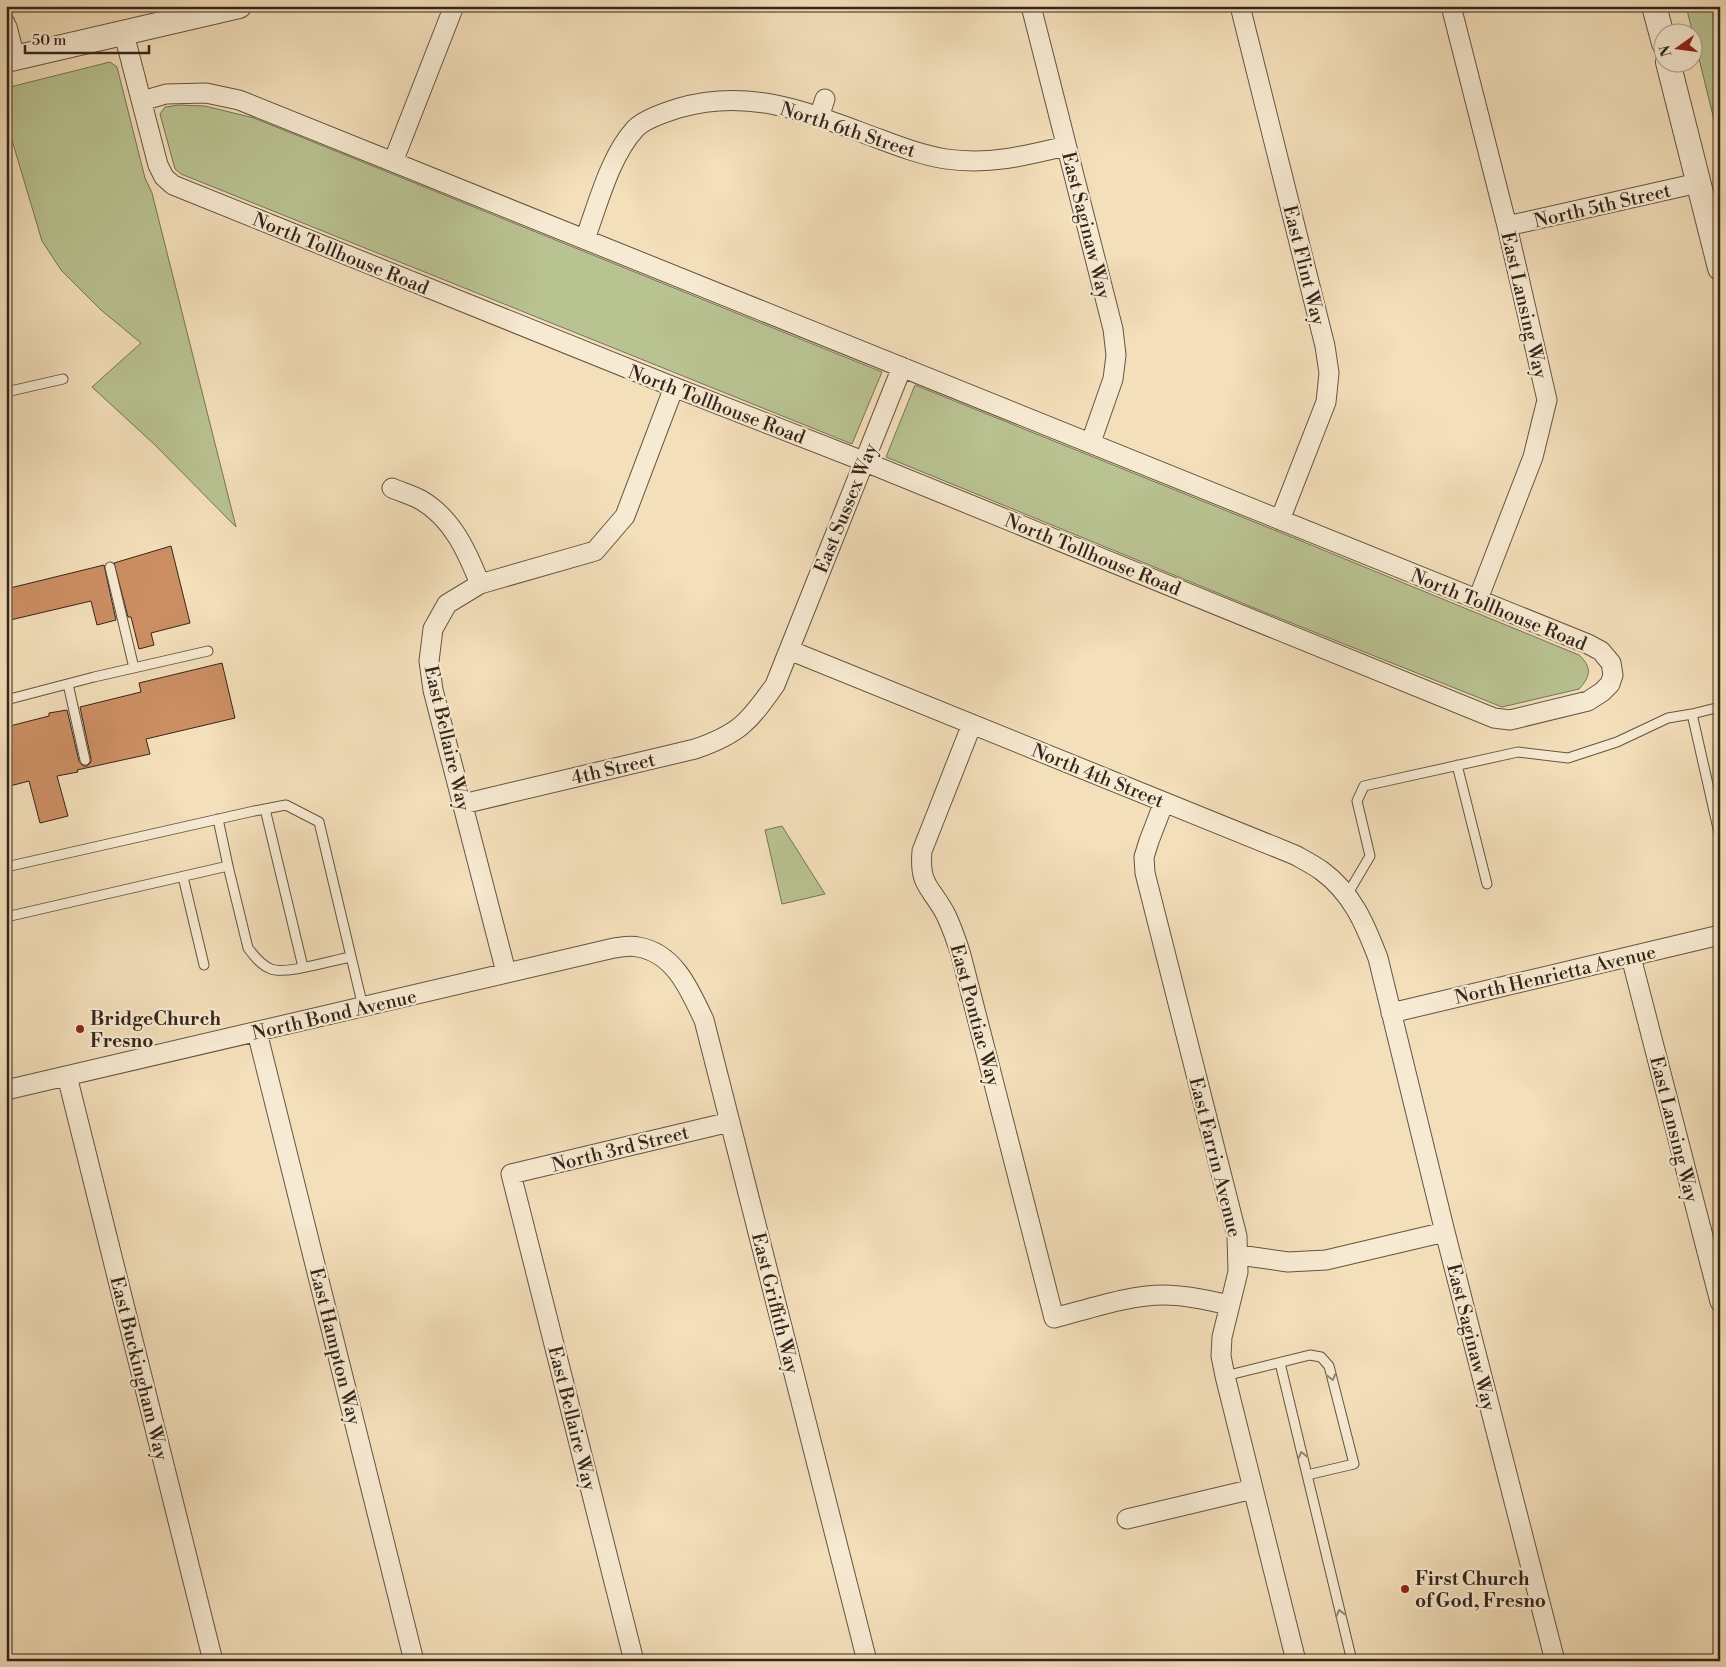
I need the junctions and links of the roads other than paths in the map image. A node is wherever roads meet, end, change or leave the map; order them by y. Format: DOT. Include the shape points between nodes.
graph roads {
  1 [pos="240,6"];
  2 [pos="454,6"];
  3 [pos="1031,6"];
  4 [pos="1240,6"];
  5 [pos="1451,6"];
  6 [pos="1654,6"];
  7 [pos="6,14"];
  8 [pos="1658,22"];
  9 [pos="124,34"];
  10 [pos="13,59"];
  11 [pos="1670,72"];
  12 [pos="142,101"];
  13 [pos="1066,146"];
  14 [pos="394,162"];
  15 [pos="1698,183"];
  16 [pos="1507,226"];
  17 [pos="585,239"];
  18 [pos="1720,268"];
  19 [pos="902,367"];
  20 [pos="63,379"];
  21 [pos="674,387"];
  22 [pos="6,392"];
  23 [pos="1091,442"];
  24 [pos="864,461"];
  25 [pos="392,488"];
  26 [pos="1280,520"];
  27 [pos="110,567"];
  28 [pos="480,584"];
  29 [pos="1478,599"];
  30 [pos="789,650"];
  31 [pos="208,651"];
  32 [pos="134,668"];
  33 [pos="68,684"];
  34 [pos="6,700"];
  35 [pos="1720,707"];
  36 [pos="1692,714"];
  37 [pos="972,724"];
  38 [pos="85,760"];
  39 [pos="1457,765"];
  40 [pos="1164,802"];
  41 [pos="463,804"];
  42 [pos="265,809"];
  43 [pos="218,819"];
  44 [pos="1719,833"];
  45 [pos="228,866"];
  46 [pos="6,867"];
  47 [pos="183,877"];
  48 [pos="1487,884"];
  49 [pos="1347,895"];
  50 [pos="6,917"];
  51 [pos="1720,935"];
  52 [pos="662,955"];
  53 [pos="350,957"];
  54 [pos="1631,957"];
  55 [pos="204,965"];
  56 [pos="303,967"];
  57 [pos="506,972"];
  58 [pos="363,1007"];
  59 [pos="1391,1013"];
  60 [pos="257,1032"];
  61 [pos="67,1076"];
  62 [pos="6,1090"];
  63 [pos="730,1122"];
  64 [pos="511,1174"];
  65 [pos="1445,1232"];
  66 [pos="1239,1256"];
  67 [pos="1720,1302"];
  68 [pos="1230,1305"];
  69 [pos="1280,1363"];
  70 [pos="1225,1376"];
  71 [pos="1307,1476"];
  72 [pos="1253,1489"];
  73 [pos="1127,1519"];
  74 [pos="213,1661"];
  75 [pos="414,1661"];
  76 [pos="634,1661"];
  77 [pos="867,1661"];
  78 [pos="1296,1661"];
  79 [pos="1352,1661"];
  80 [pos="1555,1661"];
  1 -- 9 [label="street"];
  2 -- 14 [label="street"];
  3 -- 13 [label="street, East Saginaw Way"];
  4 -- 26 [label="street, East Flint Way" via="1329,373 1326,402"];
  5 -- 16 [label="street, East Lansing Way"];
  6 -- 8 [label="street"];
  7 -- 10 [label="lane" via="12,26"];
  9 -- 10 [label="street"];
  9 -- 12 [label="street, North Tollhouse Road"];
  11 -- 15 [label="street"];
  12 -- 14 [label="street, North Tollhouse Road" via="166,94 206,93 239,100"];
  12 -- 21 [label="street, North Tollhouse Road" via="158,165 164,177 174,185"];
  13 -- 17 [label="street, North 6th Street" via="1012,159 984,162 946,159 910,151 822,108 746,101 688,106 662,114 636,128 617,153"];
  13 -- 23 [label="street, East Saginaw Way" via="1113,329 1116,355 1113,379"];
  14 -- 17 [label="street, North Tollhouse Road"];
  15 -- 16 [label="street, North 5th Street"];
  15 -- 18 [label="street"];
  16 -- 29 [label="street, East Lansing Way" via="1546,400 1533,457"];
  17 -- 19 [label="street, North Tollhouse Road"];
  19 -- 23 [label="street, North Tollhouse Road"];
  19 -- 24 [label="street, East Sussex Way"];
  20 -- 22 [label="lane"];
  21 -- 24 [label="street, North Tollhouse Road"];
  21 -- 28 [label="street, East Bellaire Way" via="625,516 595,551"];
  23 -- 26 [label="street, North Tollhouse Road"];
  24 -- 29 [label="street, North Tollhouse Road" via="1494,718 1510,720 1588,701 1610,684 1613,674 1611,663 1601,651"];
  24 -- 30 [label="street, East Sussex Way"];
  25 -- 28 [label="street" via="438,512 454,530"];
  26 -- 29 [label="street, North Tollhouse Road"];
  27 -- 32 [label="lane"];
  28 -- 41 [label="street, East Bellaire Way" via="447,604 433,629 429,660"];
  30 -- 37 [label="street, North 4th Street"];
  30 -- 41 [label="street, 4th Street" via="775,685 754,714 719,741"];
  31 -- 32 [label="lane"];
  32 -- 33 [label="lane"];
  33 -- 34 [label="lane"];
  33 -- 38 [label="lane"];
  35 -- 36 [label="lane"];
  36 -- 39 [label="lane" via="1668,718 1617,742 1568,758 1518,752"];
  36 -- 44 [label="lane"];
  37 -- 40 [label="street, North 4th Street"];
  37 -- 68 [label="street, East Pontiac Way" via="922,851 921,867 924,882 945,914 962,955 1054,1318 1164,1295"];
  39 -- 48 [label="lane"];
  39 -- 49 [label="lane" via="1364,786 1357,801 1370,856"];
  40 -- 49 [label="street, North 4th Street" via="1295,855 1323,871"];
  40 -- 66 [label="street, East Farrin Avenue" via="1148,841 1145,873 1237,1236"];
  41 -- 57 [label="street, East Bellaire Way"];
  42 -- 43 [label="lane"];
  42 -- 53 [label="lane" via="286,805 319,822"];
  42 -- 56 [label="lane"];
  43 -- 45 [label="lane"];
  43 -- 46 [label="lane"];
  45 -- 47 [label="lane"];
  45 -- 56 [label="lane" via="248,948 255,958 269,969 281,971"];
  47 -- 50 [label="lane"];
  47 -- 55 [label="lane"];
  49 -- 59 [label="street, North 4th Street" via="1365,924 1378,958"];
  51 -- 54 [label="street, North Henrietta Avenue"];
  52 -- 57 [label="street, North Bond Avenue" via="638,947 614,948"];
  52 -- 63 [label="street, East Griffith Way" via="685,981 704,1020"];
  53 -- 56 [label="lane"];
  53 -- 58 [label="lane"];
  54 -- 59 [label="street, North Henrietta Avenue"];
  54 -- 67 [label="street, East Lansing Way"];
  57 -- 58 [label="street, North Bond Avenue"];
  58 -- 60 [label="street, North Bond Avenue"];
  59 -- 65 [label="street, East Saginaw Way"];
  60 -- 61 [label="street, North Bond Avenue"];
  60 -- 75 [label="street, East Hampton Way"];
  61 -- 62 [label="street, North Bond Avenue"];
  61 -- 74 [label="street, East Buckingham Way"];
  63 -- 64 [label="street, North 3rd Street"];
  63 -- 77 [label="street, East Griffith Way"];
  64 -- 76 [label="street, East Bellaire Way"];
  65 -- 66 [label="street" via="1326,1260 1288,1262"];
  65 -- 80 [label="street, East Saginaw Way"];
  66 -- 68 [label="street, East Farrin Avenue"];
  68 -- 70 [label="street, East Farrin Avenue" via="1222,1337"];
  69 -- 70 [label="lane"];
  71 -- 69 [label="lane, one-way"];
  69 -- 71 [label="lane, one-way" via="1310,1355 1321,1357 1329,1366 1354,1464"];
  70 -- 72 [label="street, East Farrin Avenue"];
  79 -- 71 [label="lane, one-way"];
  72 -- 73 [label="street"];
  72 -- 78 [label="street, East Farrin Avenue"];
}
